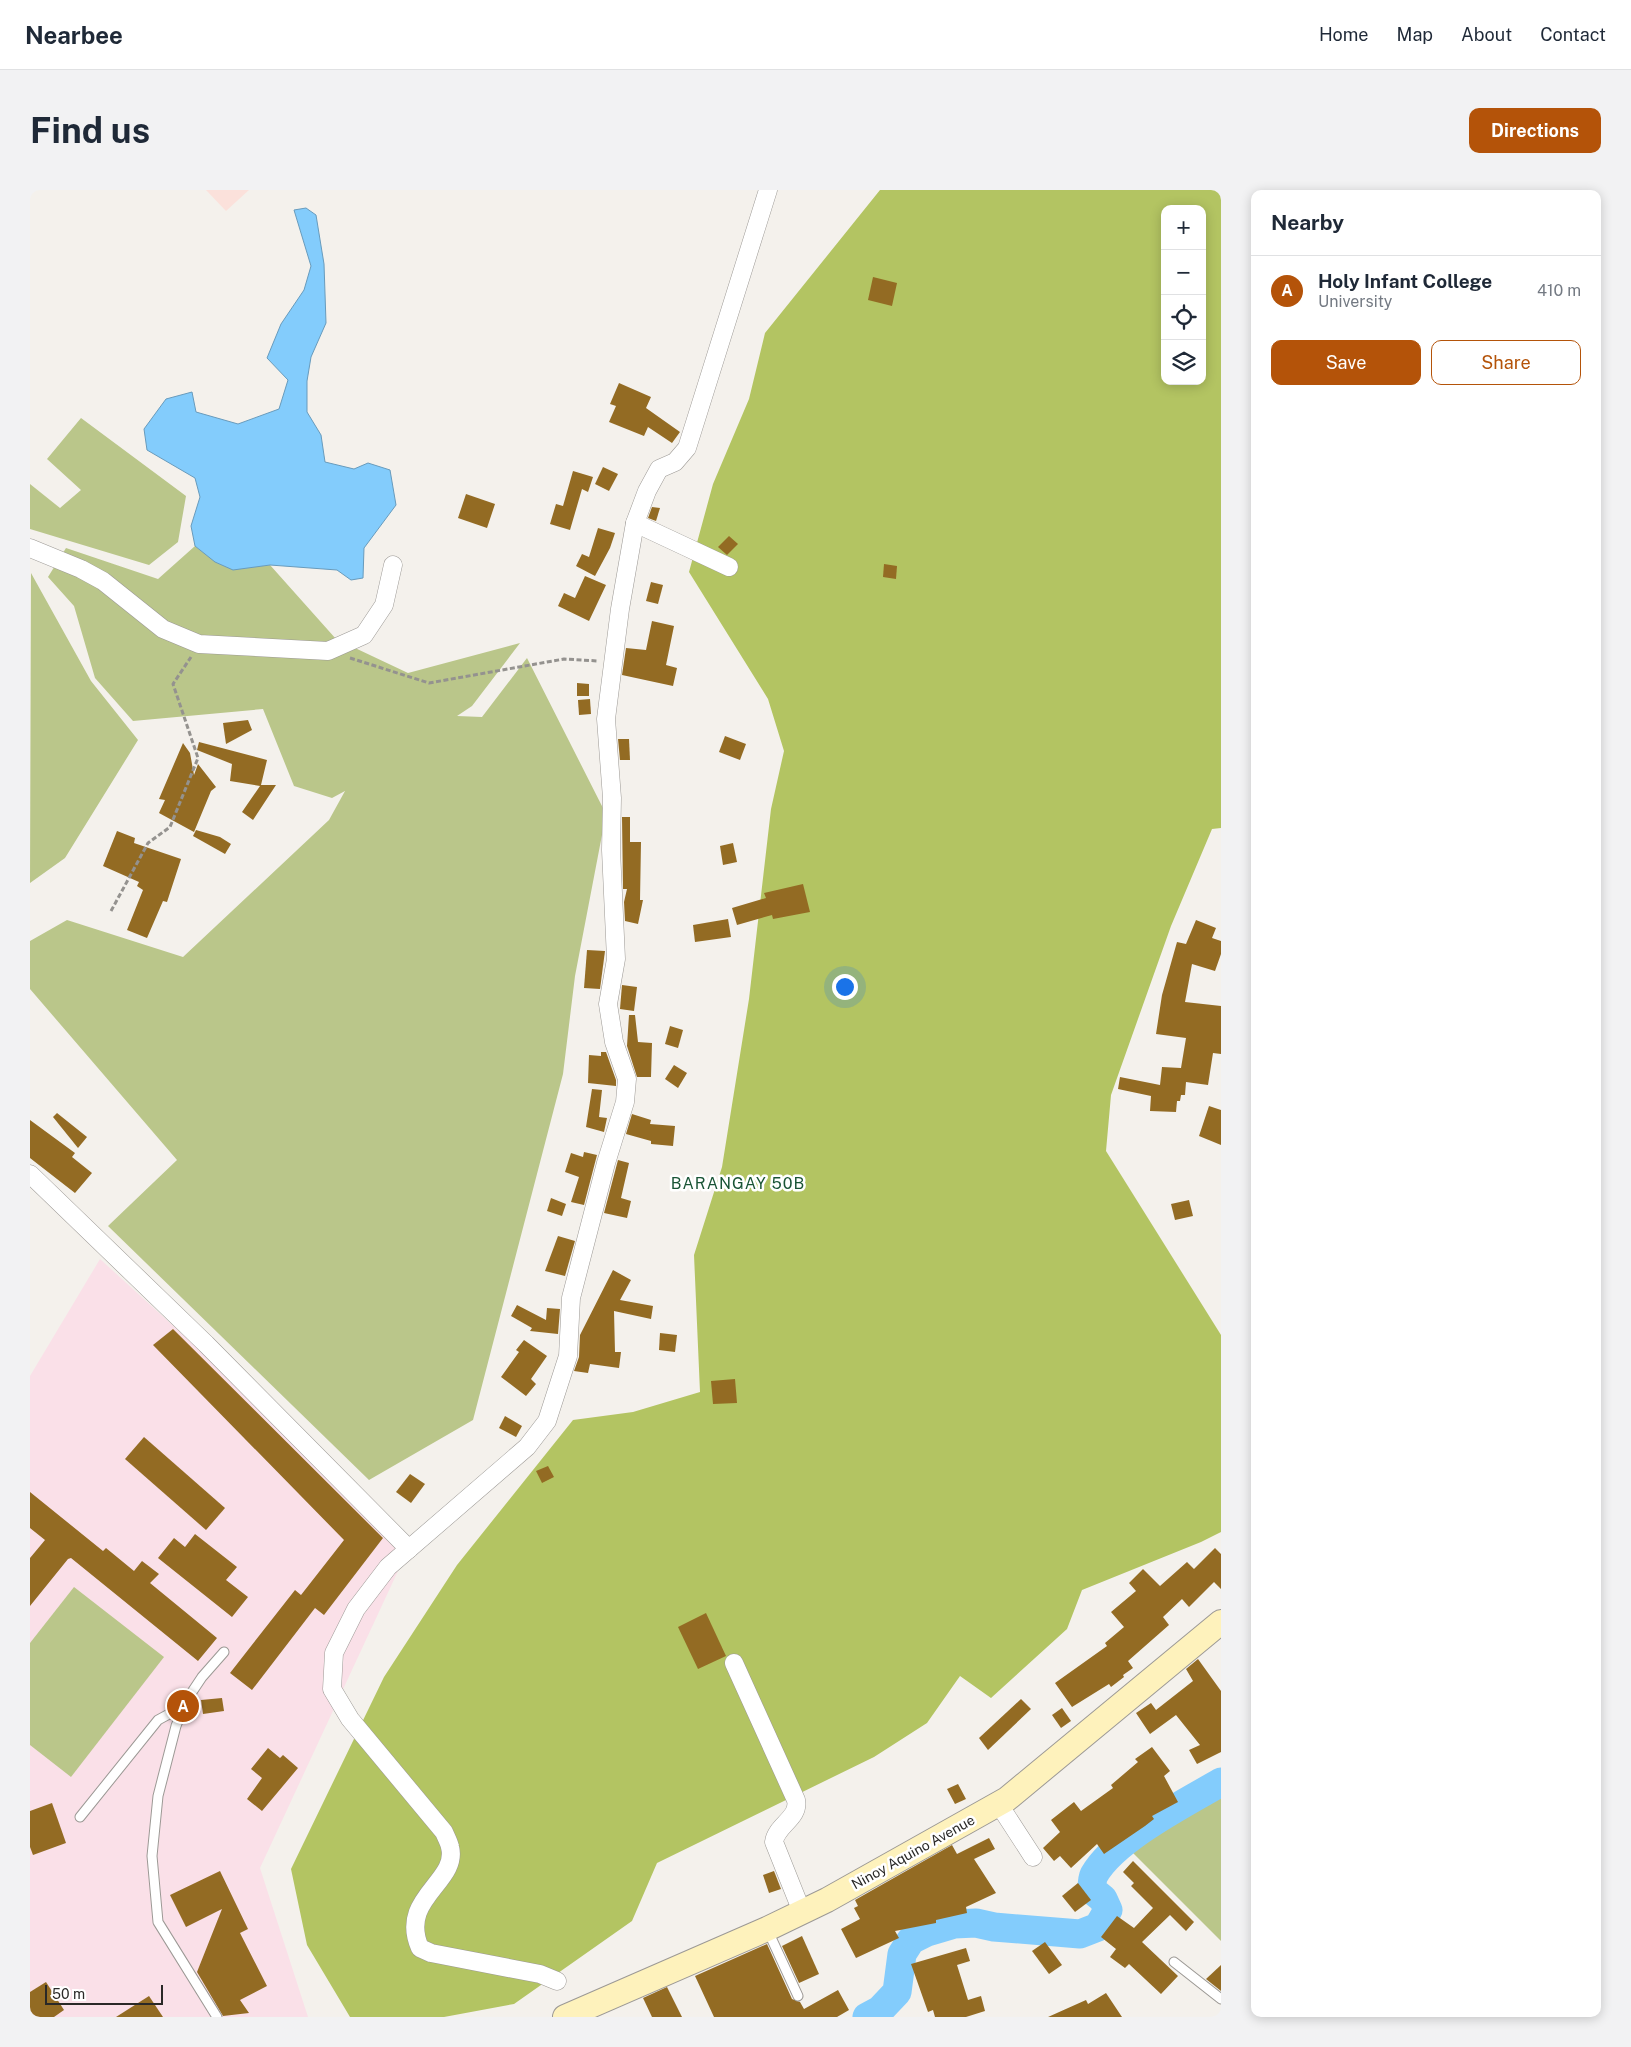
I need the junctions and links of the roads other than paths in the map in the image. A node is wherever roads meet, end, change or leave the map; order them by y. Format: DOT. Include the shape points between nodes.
graph roads {
  1 [pos="768,190"];
  2 [pos="635,523"];
  3 [pos="30,548"];
  4 [pos="393,565"];
  5 [pos="729,567"];
  6 [pos="30,1174"];
  7 [pos="409,1549"];
  8 [pos="1221,1622"];
  9 [pos="224,1652"];
  10 [pos="734,1663"];
  11 [pos="181,1714"];
  12 [pos="998,1804"];
  13 [pos="80,1817"];
  14 [pos="1033,1856"];
  15 [pos="802,1912"];
  16 [pos="767,1929"];
  17 [pos="1174,1962"];
  18 [pos="557,1981"];
  19 [pos="798,1996"];
  20 [pos="1221,1999"];
  21 [pos="217,2017"];
  22 [pos="566,2017"];
  1 -- 2 [label="street" via="687,448 675,462 659,469"];
  2 -- 5 [label="street"];
  2 -- 7 [label="street" via="606,719 612,798 616,959 608,1004 614,1042 627,1079 625,1102 571,1298 568,1356 546,1421 527,1447"];
  3 -- 4 [label="street" via="103,581 163,629 199,644 328,652 364,635 384,605"];
  6 -- 7 [label="street" via="206,1344"];
  7 -- 18 [label="street" via="388,1567 356,1609 334,1653 332,1689 350,1719 444,1832 451,1848 448,1866 422,1901 414,1927 416,1940 420,1948 431,1953 540,1974"];
  8 -- 12 [label="main road, Ninoy Aquino Avenue"];
  9 -- 11 [label="lane" via="202,1677"];
  10 -- 15 [label="street" via="798,1806 794,1815 777,1832 774,1842"];
  11 -- 13 [label="lane" via="168,1714 158,1720"];
  11 -- 21 [label="lane" via="158,1796 152,1856 158,1922"];
  12 -- 14 [label="street"];
  12 -- 15 [label="main road, Ninoy Aquino Avenue"];
  15 -- 16 [label="main road, Ninoy Aquino Avenue"];
  16 -- 19 [label="lane"];
  16 -- 22 [label="main road, Ninoy Aquino Avenue"];
  17 -- 20 [label="lane"];
}
